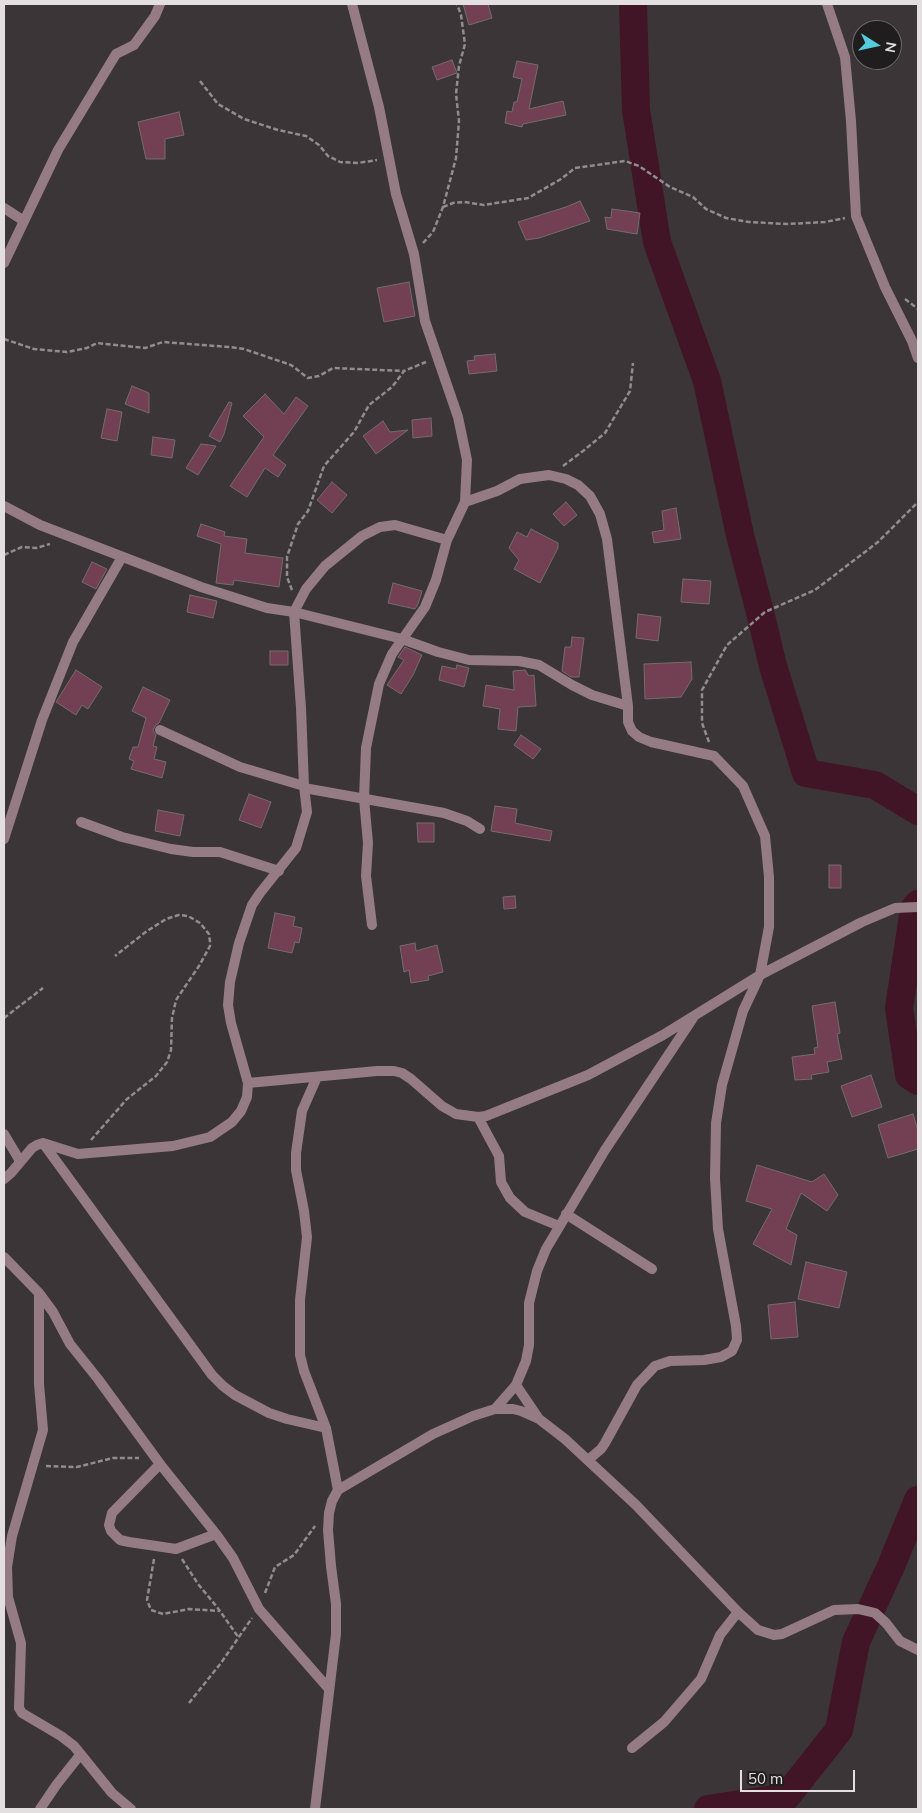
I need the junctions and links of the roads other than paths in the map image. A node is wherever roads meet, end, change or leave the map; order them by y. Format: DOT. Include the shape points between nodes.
graph roads {
  1 [pos="160,4"];
  2 [pos="352,4"];
  3 [pos="827,4"];
  4 [pos="4,208"];
  5 [pos="24,222"];
  6 [pos="4,264"];
  7 [pos="918,358"];
  8 [pos="465,502"];
  9 [pos="4,506"];
  10 [pos="447,540"];
  11 [pos="122,557"];
  12 [pos="295,608"];
  13 [pos="402,639"];
  14 [pos="628,706"];
  15 [pos="160,730"];
  16 [pos="304,787"];
  17 [pos="364,799"];
  18 [pos="81,822"];
  19 [pos="480,829"];
  20 [pos="4,839"];
  21 [pos="279,872"];
  22 [pos="918,907"];
  23 [pos="372,925"];
  24 [pos="760,975"];
  25 [pos="694,1017"];
  26 [pos="317,1077"];
  27 [pos="248,1083"];
  28 [pos="478,1117"];
  29 [pos="4,1134"];
  30 [pos="43,1143"];
  31 [pos="20,1161"];
  32 [pos="4,1179"];
  33 [pos="566,1214"];
  34 [pos="558,1226"];
  35 [pos="4,1257"];
  36 [pos="652,1269"];
  37 [pos="39,1293"];
  38 [pos="516,1385"];
  39 [pos="495,1409"];
  40 [pos="539,1419"];
  41 [pos="326,1428"];
  42 [pos="588,1460"];
  43 [pos="158,1461"];
  44 [pos="338,1490"];
  45 [pos="216,1534"];
  46 [pos="738,1612"];
  47 [pos="918,1650"];
  48 [pos="329,1689"];
  49 [pos="632,1748"];
  50 [pos="80,1755"];
  51 [pos="40,1809"];
  52 [pos="131,1809"];
  53 [pos="315,1809"];
  1 -- 5 [label="street" via="134,45 116,54 58,150"];
  2 -- 8 [label="street" via="379,107 396,194 414,254 425,321 458,417 467,460"];
  3 -- 7 [label="street" via="844,57 856,216"];
  4 -- 5 [label="street"];
  5 -- 6 [label="street"];
  8 -- 10 [label="street"];
  8 -- 14 [label="street" via="520,479 549,475 566,479 590,496 600,514 606,540"];
  9 -- 11 [label="street" via="40,526"];
  10 -- 12 [label="street" via="395,525 380,527 362,536 325,566"];
  10 -- 13 [label="street" via="425,607"];
  11 -- 12 [label="street" via="267,608"];
  11 -- 20 [label="street" via="73,642 39,729"];
  12 -- 13 [label="street"];
  12 -- 16 [label="street"];
  13 -- 14 [label="street" via="469,660 519,661 539,665 592,695"];
  13 -- 17 [label="street" via="378,684 366,748"];
  14 -- 24 [label="street" via="628,722 639,737 714,756 743,786 765,836 769,877 769,927"];
  15 -- 16 [label="street" via="240,767"];
  16 -- 17 [label="street"];
  16 -- 21 [label="street" via="305,823 296,848"];
  17 -- 19 [label="street" via="444,813"];
  17 -- 23 [label="street" via="368,843 366,876"];
  18 -- 21 [label="street" via="122,837 171,849 220,852"];
  21 -- 27 [label="street" via="252,905 230,982 228,1005 231,1023"];
  22 -- 24 [label="street" via="896,908 879,915"];
  24 -- 25 [label="street"];
  24 -- 42 [label="street" via="743,1011 719,1097 716,1123 718,1229 737,1340 732,1351 721,1357 670,1361 656,1366 637,1385 601,1449"];
  25 -- 28 [label="street" via="588,1075"];
  25 -- 33 [label="street"];
  26 -- 27 [label="street"];
  26 -- 28 [label="street" via="377,1071 402,1073 442,1106 456,1114"];
  26 -- 41 [label="street" via="302,1111 296,1153 307,1237 301,1290 300,1355"];
  27 -- 30 [label="street" via="247,1098 241,1111 232,1122 210,1137 173,1146 78,1154"];
  28 -- 34 [label="street" via="499,1156 501,1182 510,1198 525,1212"];
  29 -- 31 [label="street"];
  30 -- 31 [label="street" via="32,1148"];
  30 -- 41 [label="street" via="212,1375 223,1386 257,1407 287,1420"];
  31 -- 32 [label="street"];
  33 -- 34 [label="street"];
  33 -- 36 [label="street"];
  34 -- 38 [label="street" via="537,1271 529,1303 526,1361"];
  35 -- 37 [label="street"];
  37 -- 43 [label="street" via="70,1344"];
  37 -- 50 [label="street" via="39,1384 43,1430 12,1536 8,1597 22,1643 19,1708 74,1746"];
  38 -- 39 [label="street"];
  38 -- 40 [label="street"];
  39 -- 40 [label="street" via="517,1410"];
  39 -- 44 [label="street" via="434,1434"];
  40 -- 42 [label="street"];
  41 -- 44 [label="street"];
  42 -- 46 [label="street" via="636,1505"];
  43 -- 45 [label="street"];
  43 -- 45 [label="street" via="112,1513 111,1531 120,1540 176,1549"];
  44 -- 48 [label="street" via="329,1513 336,1604"];
  45 -- 48 [label="street" via="233,1558 258,1609"];
  46 -- 47 [label="street" via="758,1630 774,1635 789,1632 834,1610 868,1610 886,1623 904,1644"];
  46 -- 49 [label="street" via="720,1635 701,1679 664,1722"];
  48 -- 53 [label="street"];
  50 -- 51 [label="street"];
  50 -- 52 [label="street" via="112,1793"];
}
